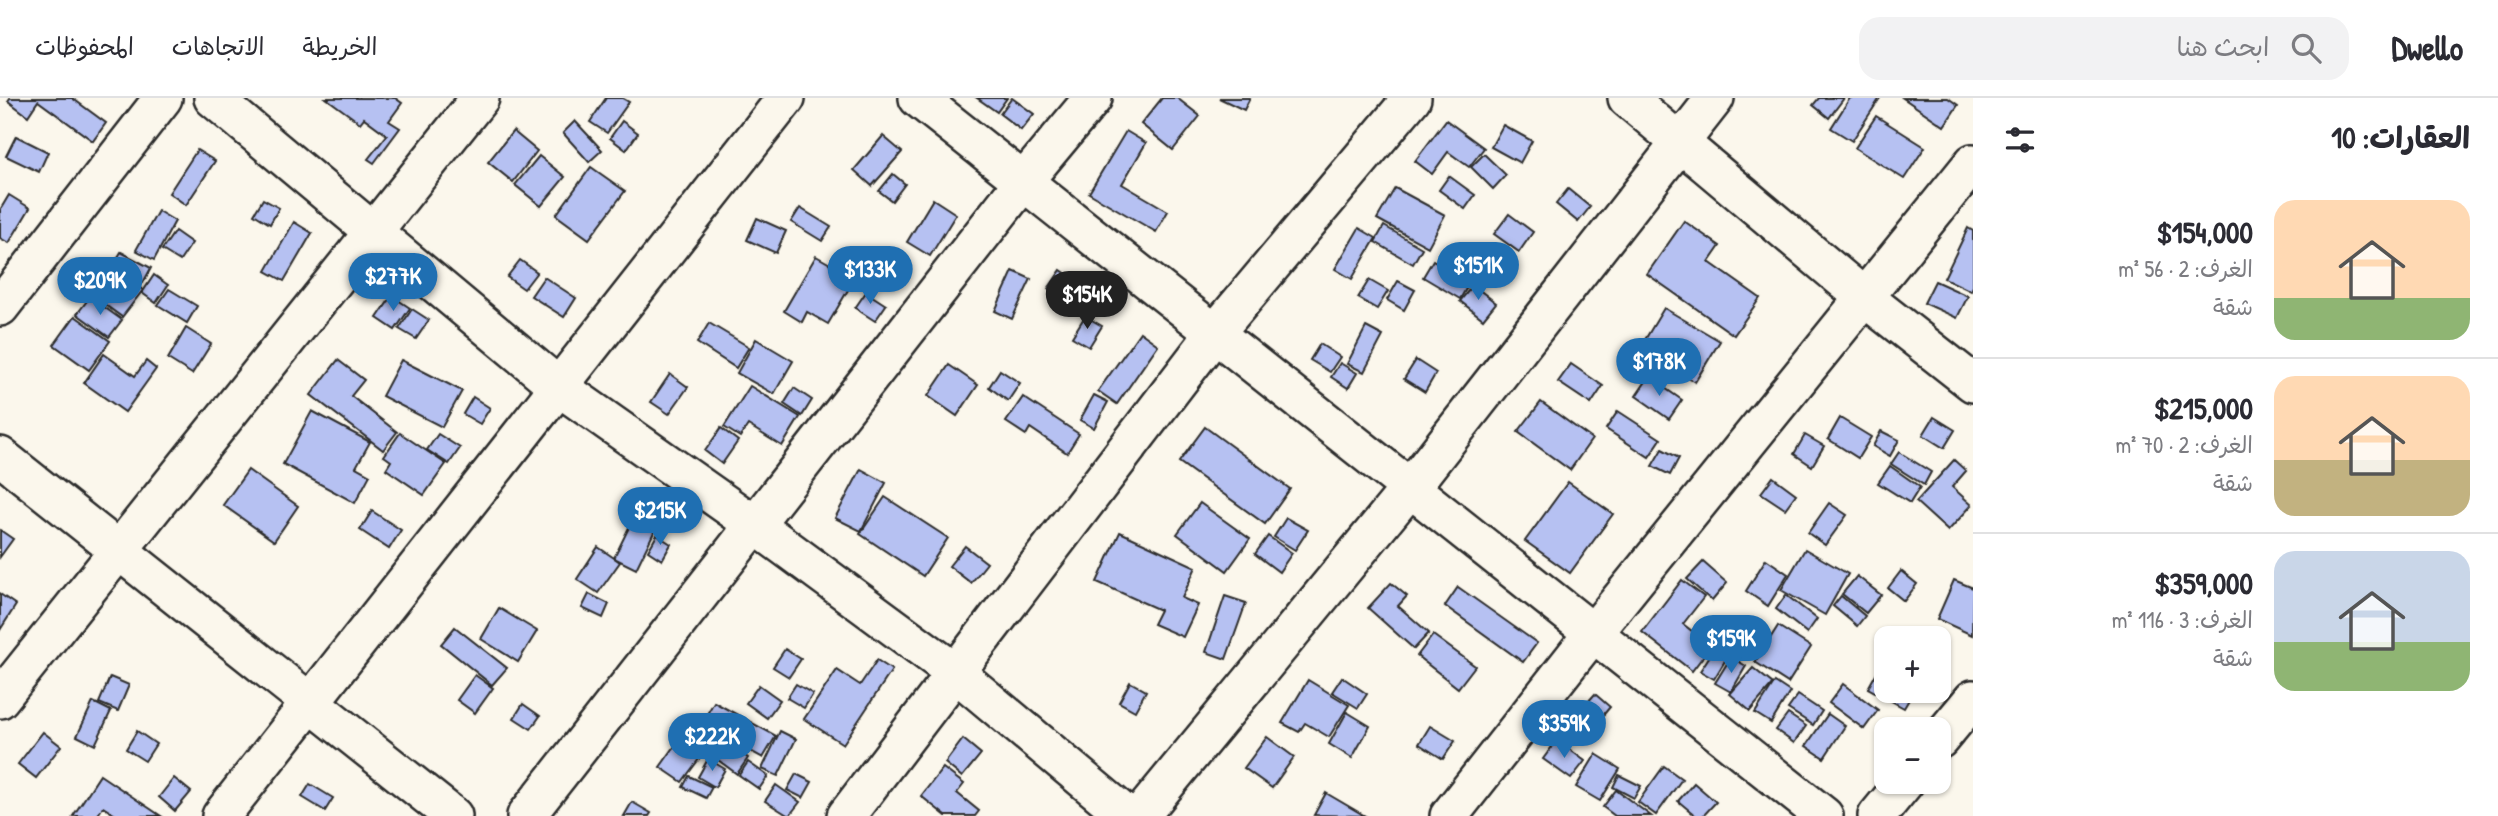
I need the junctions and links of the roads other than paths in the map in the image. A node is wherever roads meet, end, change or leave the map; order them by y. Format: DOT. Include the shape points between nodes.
graph roads {
  1 [pos="163,98"];
  2 [pos="213,98"];
  3 [pos="481,98"];
  4 [pos="786,98"];
  5 [pos="918,98"];
  6 [pos="1093,98"];
  7 [pos="1412,98"];
  8 [pos="1627,98"];
  9 [pos="1715,98"];
  10 [pos="1681,141"];
  11 [pos="1973,163"];
  12 [pos="1023,182"];
  13 [pos="374,231"];
  14 [pos="1866,298"];
  15 [pos="0,307"];
  16 [pos="1215,333"];
  17 [pos="1973,383"];
  18 [pos="559,387"];
  19 [pos="0,456"];
  20 [pos="1410,488"];
  21 [pos="755,525"];
  22 [pos="119,550"];
  23 [pos="1593,633"];
  24 [pos="956,673"];
  25 [pos="0,699"];
  26 [pos="1973,699"];
  27 [pos="311,703"];
  28 [pos="1951,726"];
  29 [pos="1895,794"];
  30 [pos="221,816"];
  31 [pos="453,816"];
  32 [pos="526,816"];
  33 [pos="846,816"];
  34 [pos="1127,816"];
  35 [pos="1140,816"];
  36 [pos="1449,816"];
  37 [pos="1824,816"];
  38 [pos="1877,816"];
  1 -- 15 [label="street"];
  2 -- 13 [label="street"];
  3 -- 13 [label="street"];
  4 -- 18 [label="street"];
  5 -- 12 [label="street"];
  6 -- 12 [label="street"];
  7 -- 16 [label="street"];
  8 -- 10 [label="street"];
  9 -- 10 [label="street"];
  10 -- 14 [label="street"];
  10 -- 20 [label="street"];
  11 -- 14 [label="street"];
  12 -- 16 [label="street"];
  12 -- 21 [label="street"];
  13 -- 18 [label="street"];
  13 -- 22 [label="street"];
  14 -- 17 [label="street"];
  14 -- 23 [label="street"];
  16 -- 20 [label="street"];
  16 -- 24 [label="street"];
  18 -- 21 [label="street"];
  18 -- 27 [label="street"];
  19 -- 22 [label="street"];
  20 -- 23 [label="street"];
  20 -- 35 [label="street"];
  21 -- 24 [label="street"];
  21 -- 32 [label="street"];
  22 -- 25 [label="street"];
  22 -- 27 [label="street"];
  23 -- 36 [label="street"];
  23 -- 37 [label="street"];
  24 -- 33 [label="street"];
  24 -- 34 [label="street"];
  26 -- 28 [label="street"];
  27 -- 30 [label="street"];
  27 -- 31 [label="street"];
  29 -- 38 [label="street"];
}
